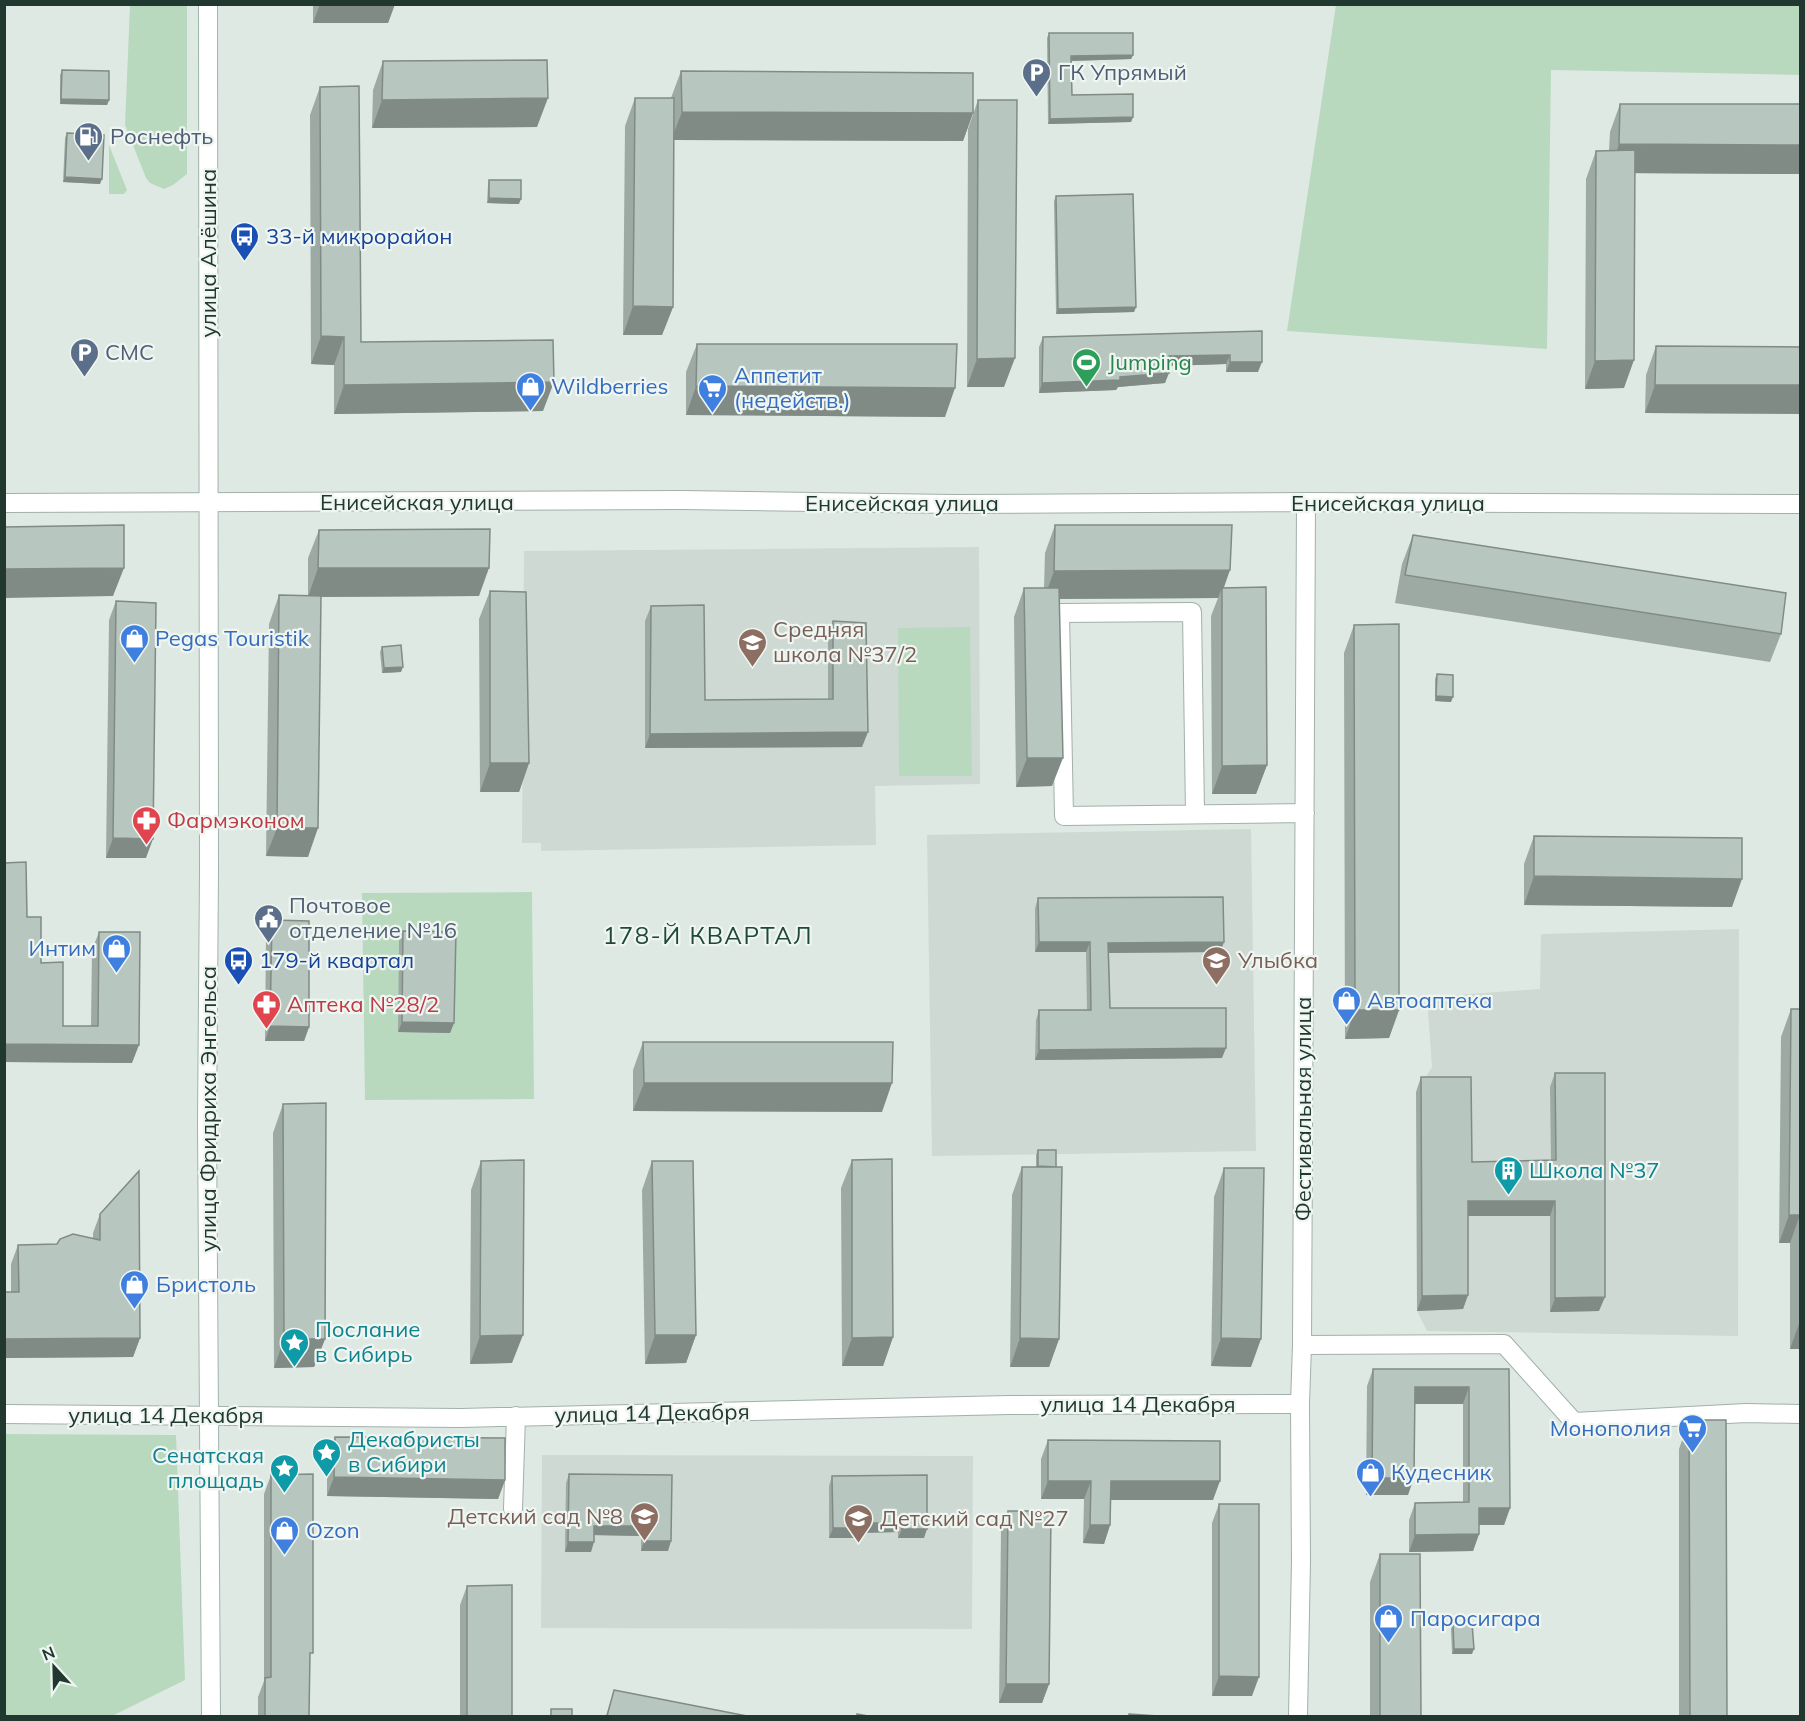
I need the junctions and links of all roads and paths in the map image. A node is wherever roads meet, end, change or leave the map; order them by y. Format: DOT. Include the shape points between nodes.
graph roads {
  1 [pos="208,4"];
  2 [pos="209,502"];
  3 [pos="1306,502"];
  4 [pos="4,503"];
  5 [pos="1800,504"];
  6 [pos="1194,813"];
  7 [pos="1305,813"];
  8 [pos="1302,1345"];
  9 [pos="1300,1404"];
  10 [pos="4,1414"];
  11 [pos="210,1414"];
  12 [pos="1800,1414"];
  13 [pos="516,1416"];
  14 [pos="513,1509"];
  15 [pos="211,1716"];
  16 [pos="1298,1716"];
  1 -- 2 [label="street, улица Алёшина"];
  2 -- 3 [label="street, Енисейская улица"];
  2 -- 4 [label="street, Енисейская улица"];
  2 -- 11 [label="street, улица Фридриха Энгельса"];
  3 -- 5 [label="street, Енисейская улица"];
  3 -- 7 [label="street, Фестивальная улица"];
  6 -- 6 [label="street" via="1064,816 1060,613 1192,612"];
  6 -- 7 [label="street"];
  7 -- 8 [label="street, Фестивальная улица"];
  8 -- 9 [label="street, Фестивальная улица"];
  8 -- 12 [label="street" via="1504,1344 1575,1422"];
  9 -- 13 [label="street, улица 14 Декабря" via="1009,1405"];
  9 -- 16 [label="street, Фестивальная улица"];
  10 -- 11 [label="street, улица 14 Декабря"];
  11 -- 13 [label="street, улица 14 Декабря"];
  11 -- 15 [label="street, улица Фридриха Энгельса"];
  13 -- 14 [label="street"];
}
